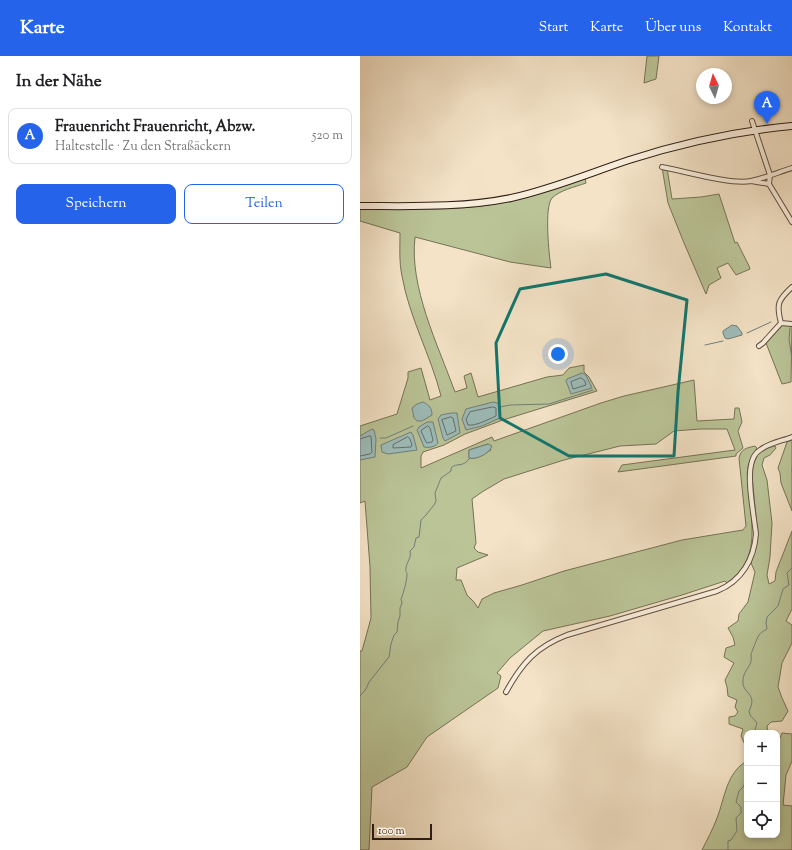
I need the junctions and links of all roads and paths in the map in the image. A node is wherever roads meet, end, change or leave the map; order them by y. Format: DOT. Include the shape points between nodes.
graph roads {
  1 [pos="752,121"];
  2 [pos="792,126"];
  3 [pos="756,130"];
  4 [pos="662,167"];
  5 [pos="792,168"];
  6 [pos="770,175"];
  7 [pos="750,181"];
  8 [pos="769,184"];
  9 [pos="360,206"];
  10 [pos="792,222"];
  11 [pos="792,287"];
  12 [pos="781,323"];
  13 [pos="792,324"];
  14 [pos="759,346"];
  15 [pos="792,437"];
  16 [pos="506,692"];
  1 -- 3 [label="street"];
  2 -- 3 [label="main road"];
  3 -- 6 [label="street"];
  3 -- 9 [label="main road" via="668,148 540,190 498,200 452,205"];
  4 -- 7 [label="street" via="722,179"];
  5 -- 6 [label="street"];
  6 -- 7 [label="street"];
  6 -- 8 [label="street"];
  7 -- 8 [label="street"];
  8 -- 10 [label="street"];
  11 -- 12 [label="street" via="778,304"];
  12 -- 13 [label="street"];
  12 -- 14 [label="street"];
  15 -- 16 [label="street" via="756,453 750,472 755,541 751,558 737,578 718,591 553,641 530,657 519,669"];
}
